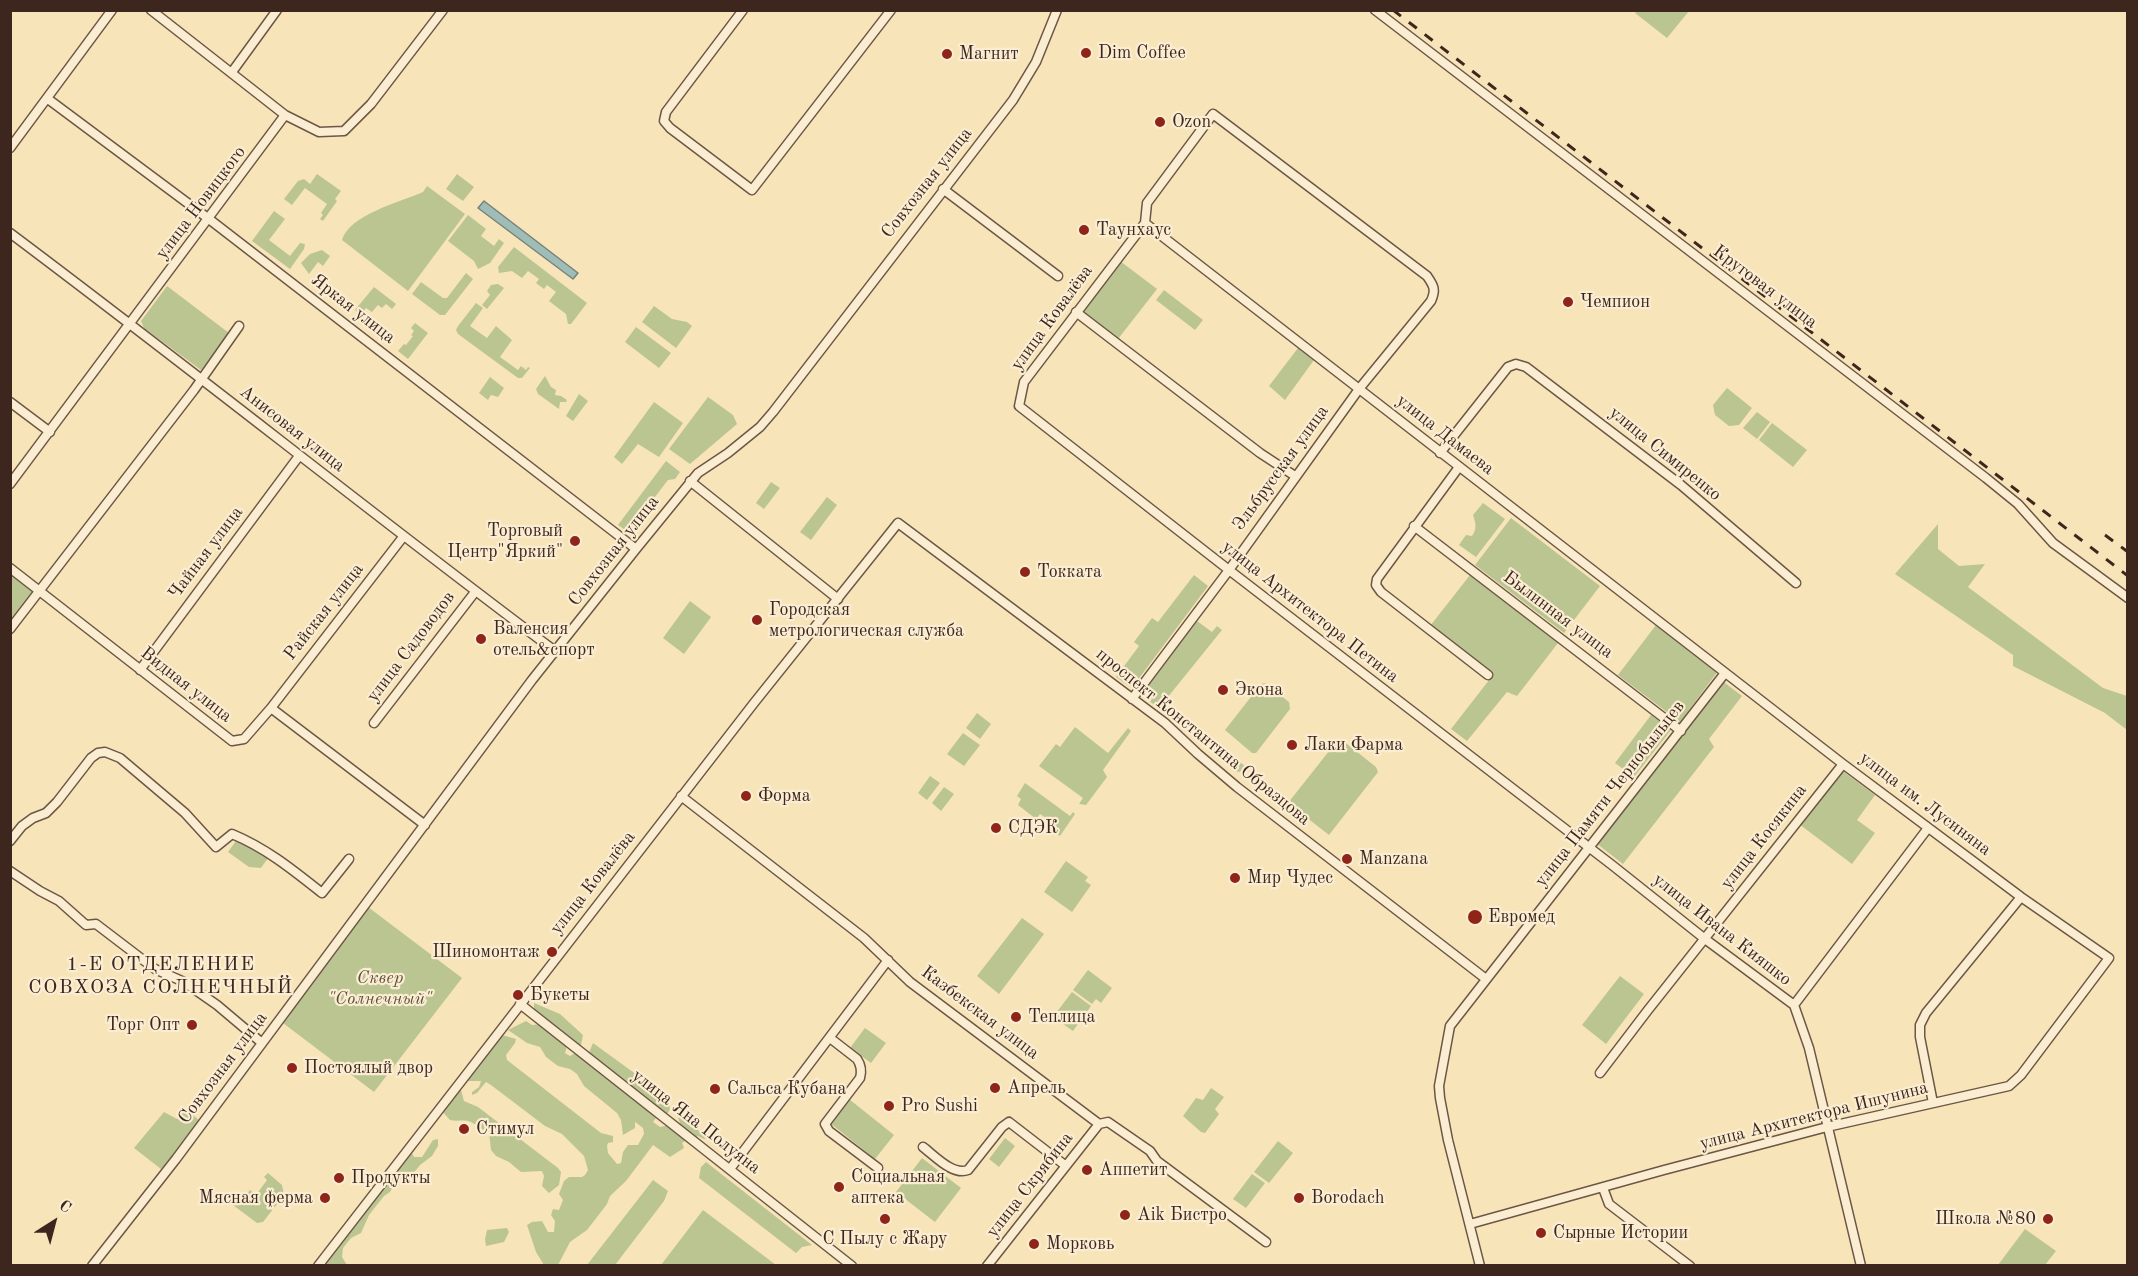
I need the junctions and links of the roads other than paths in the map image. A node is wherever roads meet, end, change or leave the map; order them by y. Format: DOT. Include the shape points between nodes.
graph roads {
  1 [pos="112,10"];
  2 [pos="151,10"];
  3 [pos="277,10"];
  4 [pos="443,10"];
  5 [pos="743,10"];
  6 [pos="891,10"];
  7 [pos="1057,10"];
  8 [pos="1375,10"];
  9 [pos="232,72"];
  10 [pos="48,99"];
  11 [pos="285,115"];
  12 [pos="10,148"];
  13 [pos="943,189"];
  14 [pos="210,219"];
  15 [pos="1144,223"];
  16 [pos="10,232"];
  17 [pos="1058,276"];
  18 [pos="1434,287"];
  19 [pos="1076,312"];
  20 [pos="131,323"];
  21 [pos="239,326"];
  22 [pos="202,379"];
  23 [pos="1359,389"];
  24 [pos="1021,396"];
  25 [pos="10,402"];
  26 [pos="50,432"];
  27 [pos="1440,453"];
  28 [pos="299,456"];
  29 [pos="1459,467"];
  30 [pos="1295,476"];
  31 [pos="690,481"];
  32 [pos="10,484"];
  33 [pos="898,523"];
  34 [pos="1414,526"];
  35 [pos="404,537"];
  36 [pos="636,549"];
  37 [pos="10,568"];
  38 [pos="1229,570"];
  39 [pos="1796,583"];
  40 [pos="40,590"];
  41 [pos="475,592"];
  42 [pos="2127,598"];
  43 [pos="838,599"];
  44 [pos="10,629"];
  45 [pos="555,651"];
  46 [pos="140,670"];
  47 [pos="1725,673"];
  48 [pos="1488,675"];
  49 [pos="1132,699"];
  50 [pos="271,708"];
  51 [pos="374,723"];
  52 [pos="1681,731"];
  53 [pos="1843,764"];
  54 [pos="681,796"];
  55 [pos="425,825"];
  56 [pos="1928,828"];
  57 [pos="10,841"];
  58 [pos="1590,848"];
  59 [pos="349,859"];
  60 [pos="10,871"];
  61 [pos="2021,897"];
  62 [pos="1705,939"];
  63 [pos="2109,958"];
  64 [pos="888,960"];
  65 [pos="1486,979"];
  66 [pos="520,1004"];
  67 [pos="1794,1005"];
  68 [pos="830,1038"];
  69 [pos="262,1043"];
  70 [pos="1600,1073"];
  71 [pos="1933,1103"];
  72 [pos="1099,1124"];
  73 [pos="1827,1127"];
  74 [pos="923,1147"];
  75 [pos="1066,1166"];
  76 [pos="878,1168"];
  77 [pos="730,1169"];
  78 [pos="1603,1188"];
  79 [pos="1470,1224"];
  80 [pos="1266,1242"];
  81 [pos="92,1266"];
  82 [pos="318,1266"];
  83 [pos="852,1266"];
  84 [pos="987,1266"];
  85 [pos="1480,1266"];
  86 [pos="1690,1266"];
  87 [pos="1861,1266"];
  1 -- 10 [label="street"];
  2 -- 9 [label="street"];
  3 -- 9 [label="street"];
  4 -- 11 [label="street" via="371,104 344,131 319,132"];
  5 -- 6 [label="street" via="666,112 664,121 752,190"];
  7 -- 13 [label="street, Совхозная улица" via="1024,85"];
  8 -- 42 [label="street, Круговая улица" via="1986,477 2018,504 2053,543"];
  9 -- 11 [label="street"];
  10 -- 12 [label="street"];
  10 -- 14 [label="street, Яркая улица"];
  11 -- 14 [label="street, улица Новицкого"];
  13 -- 17 [label="street"];
  13 -- 31 [label="street, Совхозная улица" via="760,427"];
  14 -- 20 [label="street, улица Новицкого"];
  14 -- 36 [label="street, Яркая улица"];
  15 -- 18 [label="street, улица Ковалёва" via="1148,203 1214,114 1427,276"];
  15 -- 19 [label="street, улица Ковалёва"];
  15 -- 23 [label="street, улица Дамаева"];
  16 -- 20 [label="street, Анисовая улица"];
  18 -- 23 [label="street, Эльбрусская улица" via="1431,301"];
  19 -- 24 [label="street, улица Ковалёва" via="1024,382"];
  19 -- 30 [label="street"];
  20 -- 22 [label="street, Анисовая улица"];
  20 -- 26 [label="street, улица Новицкого"];
  21 -- 22 [label="street"];
  22 -- 28 [label="street, Анисовая улица"];
  22 -- 40 [label="street"];
  23 -- 27 [label="street, улица Дамаева"];
  23 -- 30 [label="street, Эльбрусская улица"];
  24 -- 38 [label="street, улица Архитектора Петина" via="1019,406"];
  25 -- 26 [label="street"];
  26 -- 32 [label="street, улица Новицкого"];
  27 -- 29 [label="street, улица Дамаева"];
  27 -- 39 [label="street, улица Симиренко" via="1508,367 1526,367 1681,485"];
  28 -- 35 [label="street, Анисовая улица"];
  28 -- 46 [label="street, Чайная улица"];
  29 -- 34 [label="street"];
  29 -- 47 [label="street, улица Дамаева"];
  30 -- 38 [label="street, Эльбрусская улица"];
  31 -- 36 [label="street, Совхозная улица"];
  31 -- 43 [label="street"];
  33 -- 43 [label="street, улица Ковалёва"];
  33 -- 49 [label="street, проспект Константина Образцова"];
  34 -- 48 [label="street" via="1376,585"];
  34 -- 52 [label="street, Былинная улица"];
  35 -- 41 [label="street, Анисовая улица"];
  35 -- 50 [label="street, Райская улица"];
  36 -- 45 [label="street, Совхозная улица"];
  37 -- 40 [label="street, Видная улица"];
  38 -- 49 [label="street, Эльбрусская улица"];
  38 -- 58 [label="street, улица Архитектора Петина"];
  40 -- 44 [label="street"];
  40 -- 46 [label="street, Видная улица"];
  41 -- 45 [label="street, Анисовая улица"];
  41 -- 51 [label="street, улица Садоводов"];
  43 -- 54 [label="street, улица Ковалёва"];
  45 -- 55 [label="street, Совхозная улица"];
  46 -- 50 [label="street, Видная улица" via="232,741 244,739"];
  47 -- 52 [label="street, улица Памяти Чернобыльцев"];
  47 -- 53 [label="street, улица им. Лусиняна"];
  49 -- 65 [label="street, проспект Константина Образцова" via="1237,787"];
  50 -- 55 [label="street"];
  52 -- 58 [label="street, улица Памяти Чернобыльцев"];
  53 -- 56 [label="street, улица им. Лусиняна"];
  53 -- 62 [label="street, улица Косякина"];
  54 -- 64 [label="street, Казбекская улица"];
  54 -- 66 [label="street, улица Ковалёва"];
  55 -- 69 [label="street, Совхозная улица"];
  56 -- 61 [label="street, улица им. Лусиняна"];
  56 -- 67 [label="street"];
  57 -- 59 [label="street" via="22,826 57,802 91,758 105,752 120,758 185,813 216,847 232,834 249,841 322,893"];
  58 -- 62 [label="street, улица Ивана Кияшко"];
  58 -- 65 [label="street, улица Памяти Чернобыльцев"];
  60 -- 69 [label="street" via="59,901 86,925 96,924 155,969 184,982"];
  61 -- 63 [label="street, улица им. Лусиняна"];
  61 -- 71 [label="street" via="1920,1025"];
  62 -- 67 [label="street, улица Ивана Кияшко"];
  62 -- 70 [label="street, улица Косякина"];
  63 -- 71 [label="street, улица Архитектора Ишунина" via="2009,1086"];
  64 -- 68 [label="street"];
  64 -- 72 [label="street, Казбекская улица" via="910,982"];
  65 -- 79 [label="street, улица Памяти Чернобыльцев" via="1450,1026 1439,1086 1448,1140"];
  66 -- 77 [label="street, улица Яна Полуяна"];
  66 -- 82 [label="street, улица Ковалёва"];
  67 -- 73 [label="street, улица Ивана Кияшко" via="1809,1048"];
  68 -- 76 [label="street" via="857,1059 861,1069 860,1078 825,1124"];
  68 -- 77 [label="street"];
  69 -- 81 [label="street, Совхозная улица"];
  71 -- 73 [label="street, улица Архитектора Ишунина"];
  72 -- 75 [label="street, улица Скрябина"];
  72 -- 80 [label="street, Казбекская улица" via="1108,1122 1150,1151 1157,1161"];
  73 -- 78 [label="street, улица Архитектора Ишунина"];
  73 -- 87 [label="street, улица Ивана Кияшко"];
  74 -- 75 [label="street" via="956,1172 964,1172 1009,1122"];
  75 -- 84 [label="street, улица Скрябина"];
  77 -- 83 [label="street, улица Яна Полуяна"];
  78 -- 79 [label="street, улица Архитектора Ишунина"];
  78 -- 86 [label="street" via="1609,1204"];
  79 -- 85 [label="street, улица Памяти Чернобыльцев"];
}
